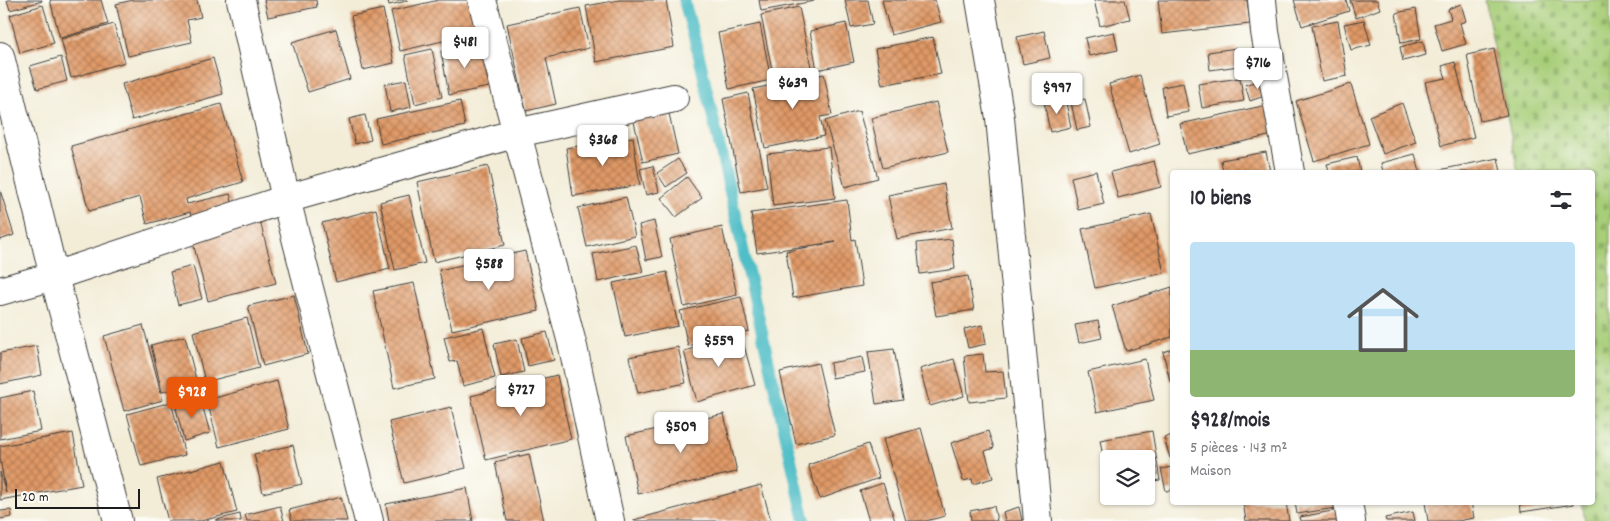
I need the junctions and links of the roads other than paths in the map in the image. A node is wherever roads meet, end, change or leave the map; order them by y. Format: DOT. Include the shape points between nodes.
graph roads {
  1 [pos="241,0"];
  2 [pos="482,0"];
  3 [pos="980,0"];
  4 [pos="1262,0"];
  5 [pos="0,56"];
  6 [pos="674,98"];
  7 [pos="517,133"];
  8 [pos="1290,170"];
  9 [pos="286,199"];
  10 [pos="54,276"];
  11 [pos="0,291"];
  12 [pos="1348,505"];
  13 [pos="118,521"];
  14 [pos="369,521"];
  15 [pos="610,521"];
  16 [pos="1038,521"];
  17 [pos="1351,521"];
  1 -- 9 [label="street"];
  2 -- 7 [label="street"];
  3 -- 16 [label="street" via="1000,118"];
  4 -- 8 [label="street"];
  5 -- 10 [label="street"];
  6 -- 7 [label="street"];
  7 -- 9 [label="street"];
  7 -- 15 [label="street" via="573,347"];
  9 -- 10 [label="street"];
  9 -- 14 [label="street"];
  10 -- 11 [label="street"];
  10 -- 13 [label="street"];
  12 -- 17 [label="street"];
}
